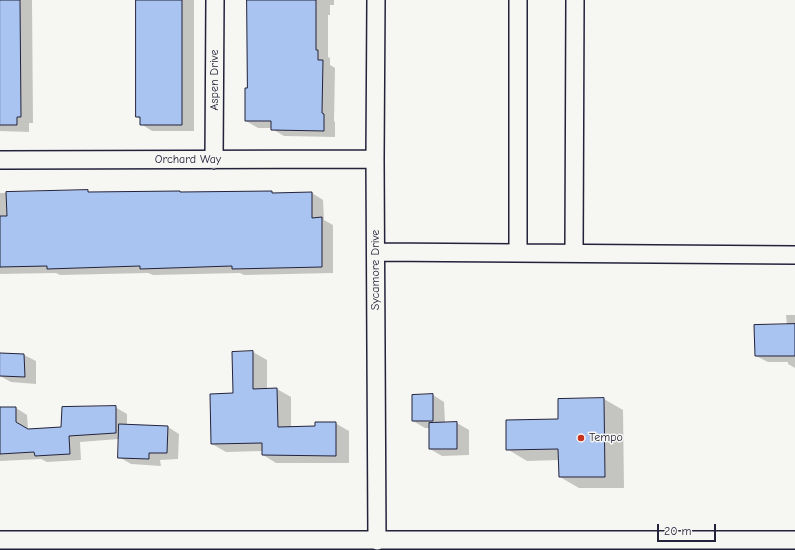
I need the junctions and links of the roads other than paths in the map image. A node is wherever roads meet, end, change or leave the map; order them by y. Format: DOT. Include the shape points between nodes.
graph roads {
  1 [pos="215,0"];
  2 [pos="376,0"];
  3 [pos="518,0"];
  4 [pos="575,0"];
  5 [pos="0,160"];
  6 [pos="214,160"];
  7 [pos="375,160"];
  8 [pos="376,252"];
  9 [pos="518,253"];
  10 [pos="574,253"];
  11 [pos="795,254"];
  12 [pos="0,540"];
  13 [pos="795,540"];
  14 [pos="377,541"];
  1 -- 6 [label="street, Aspen Drive"];
  2 -- 7 [label="street, Sycamore Drive"];
  3 -- 9 [label="street"];
  4 -- 10 [label="street"];
  5 -- 6 [label="street, Orchard Way"];
  6 -- 7 [label="street, Orchard Way"];
  7 -- 8 [label="street, Sycamore Drive"];
  8 -- 9 [label="street"];
  8 -- 14 [label="street, Sycamore Drive"];
  9 -- 10 [label="street"];
  10 -- 11 [label="street"];
  12 -- 14 [label="street"];
  13 -- 14 [label="street"];
}
